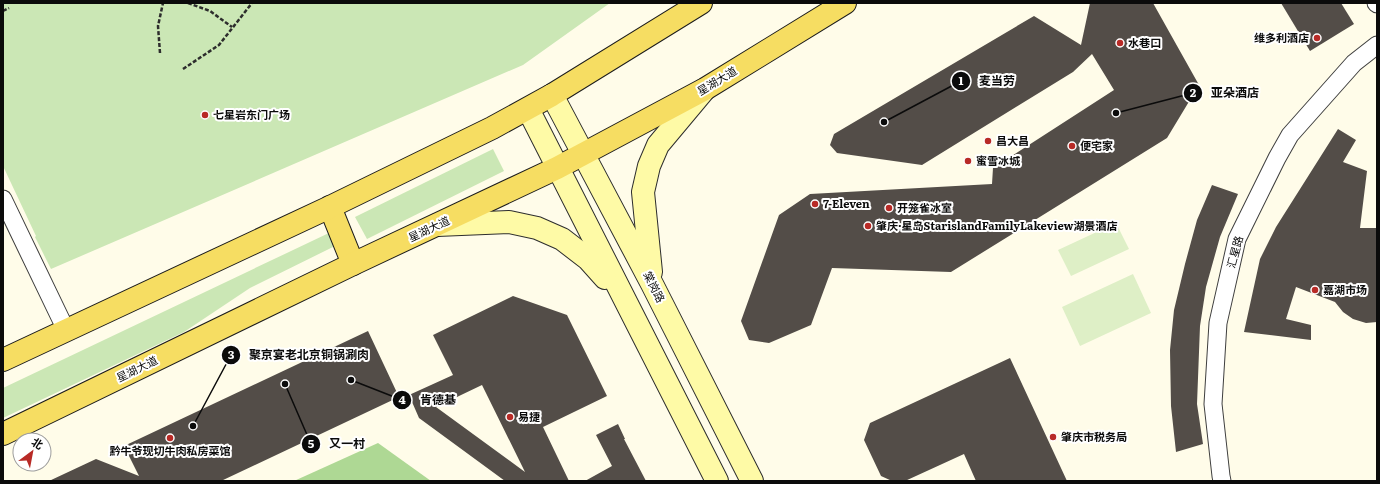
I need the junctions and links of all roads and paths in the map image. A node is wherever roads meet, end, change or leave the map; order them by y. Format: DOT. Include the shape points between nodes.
graph roads {
  1 [pos="163,3"];
  2 [pos="188,3"];
  3 [pos="252,3"];
  4 [pos="701,3"];
  5 [pos="845,3"];
  6 [pos="9,8"];
  7 [pos="3,11"];
  8 [pos="232,27"];
  9 [pos="1377,45"];
  10 [pos="160,53"];
  11 [pos="183,69"];
  12 [pos="705,89"];
  13 [pos="552,95"];
  14 [pos="528,108"];
  15 [pos="584,154"];
  16 [pos="558,168"];
  17 [pos="3,199"];
  18 [pos="330,207"];
  19 [pos="437,225"];
  20 [pos="353,264"];
  21 [pos="652,284"];
  22 [pos="624,298"];
  23 [pos="66,330"];
  24 [pos="3,360"];
  25 [pos="3,434"];
  26 [pos="717,481"];
  27 [pos="752,481"];
  28 [pos="1222,481"];
  1 -- 10 [label="path" via="158,26"];
  2 -- 8 [label="path" via="210,11"];
  3 -- 8 [label="path"];
  4 -- 13 [label="main road"];
  5 -- 12 [label="main road, 星湖大道"];
  6 -- 7 [label="path"];
  8 -- 11 [label="path" via="218,45"];
  9 -- 28 [label="street, 汇星路" via="1354,63 1290,135 1237,238 1218,323 1213,404"];
  12 -- 15 [label="main road, 星湖大道"];
  12 -- 21 [label="main road" via="658,145 649,166 643,192"];
  13 -- 14 [label="main road"];
  13 -- 15 [label="main road, 棠岗路"];
  14 -- 16 [label="main road"];
  14 -- 18 [label="main road"];
  15 -- 16 [label="main road, 星湖大道"];
  15 -- 21 [label="main road, 棠岗路"];
  16 -- 19 [label="main road, 星湖大道"];
  16 -- 22 [label="main road"];
  17 -- 23 [label="street"];
  18 -- 20 [label="main road"];
  18 -- 23 [label="main road"];
  19 -- 20 [label="main road, 星湖大道"];
  19 -- 22 [label="main road" via="509,222 537,228 562,239 588,259"];
  20 -- 25 [label="main road, 星湖大道"];
  21 -- 27 [label="main road, 棠岗路"];
  22 -- 26 [label="main road"];
  23 -- 24 [label="main road"];
}
